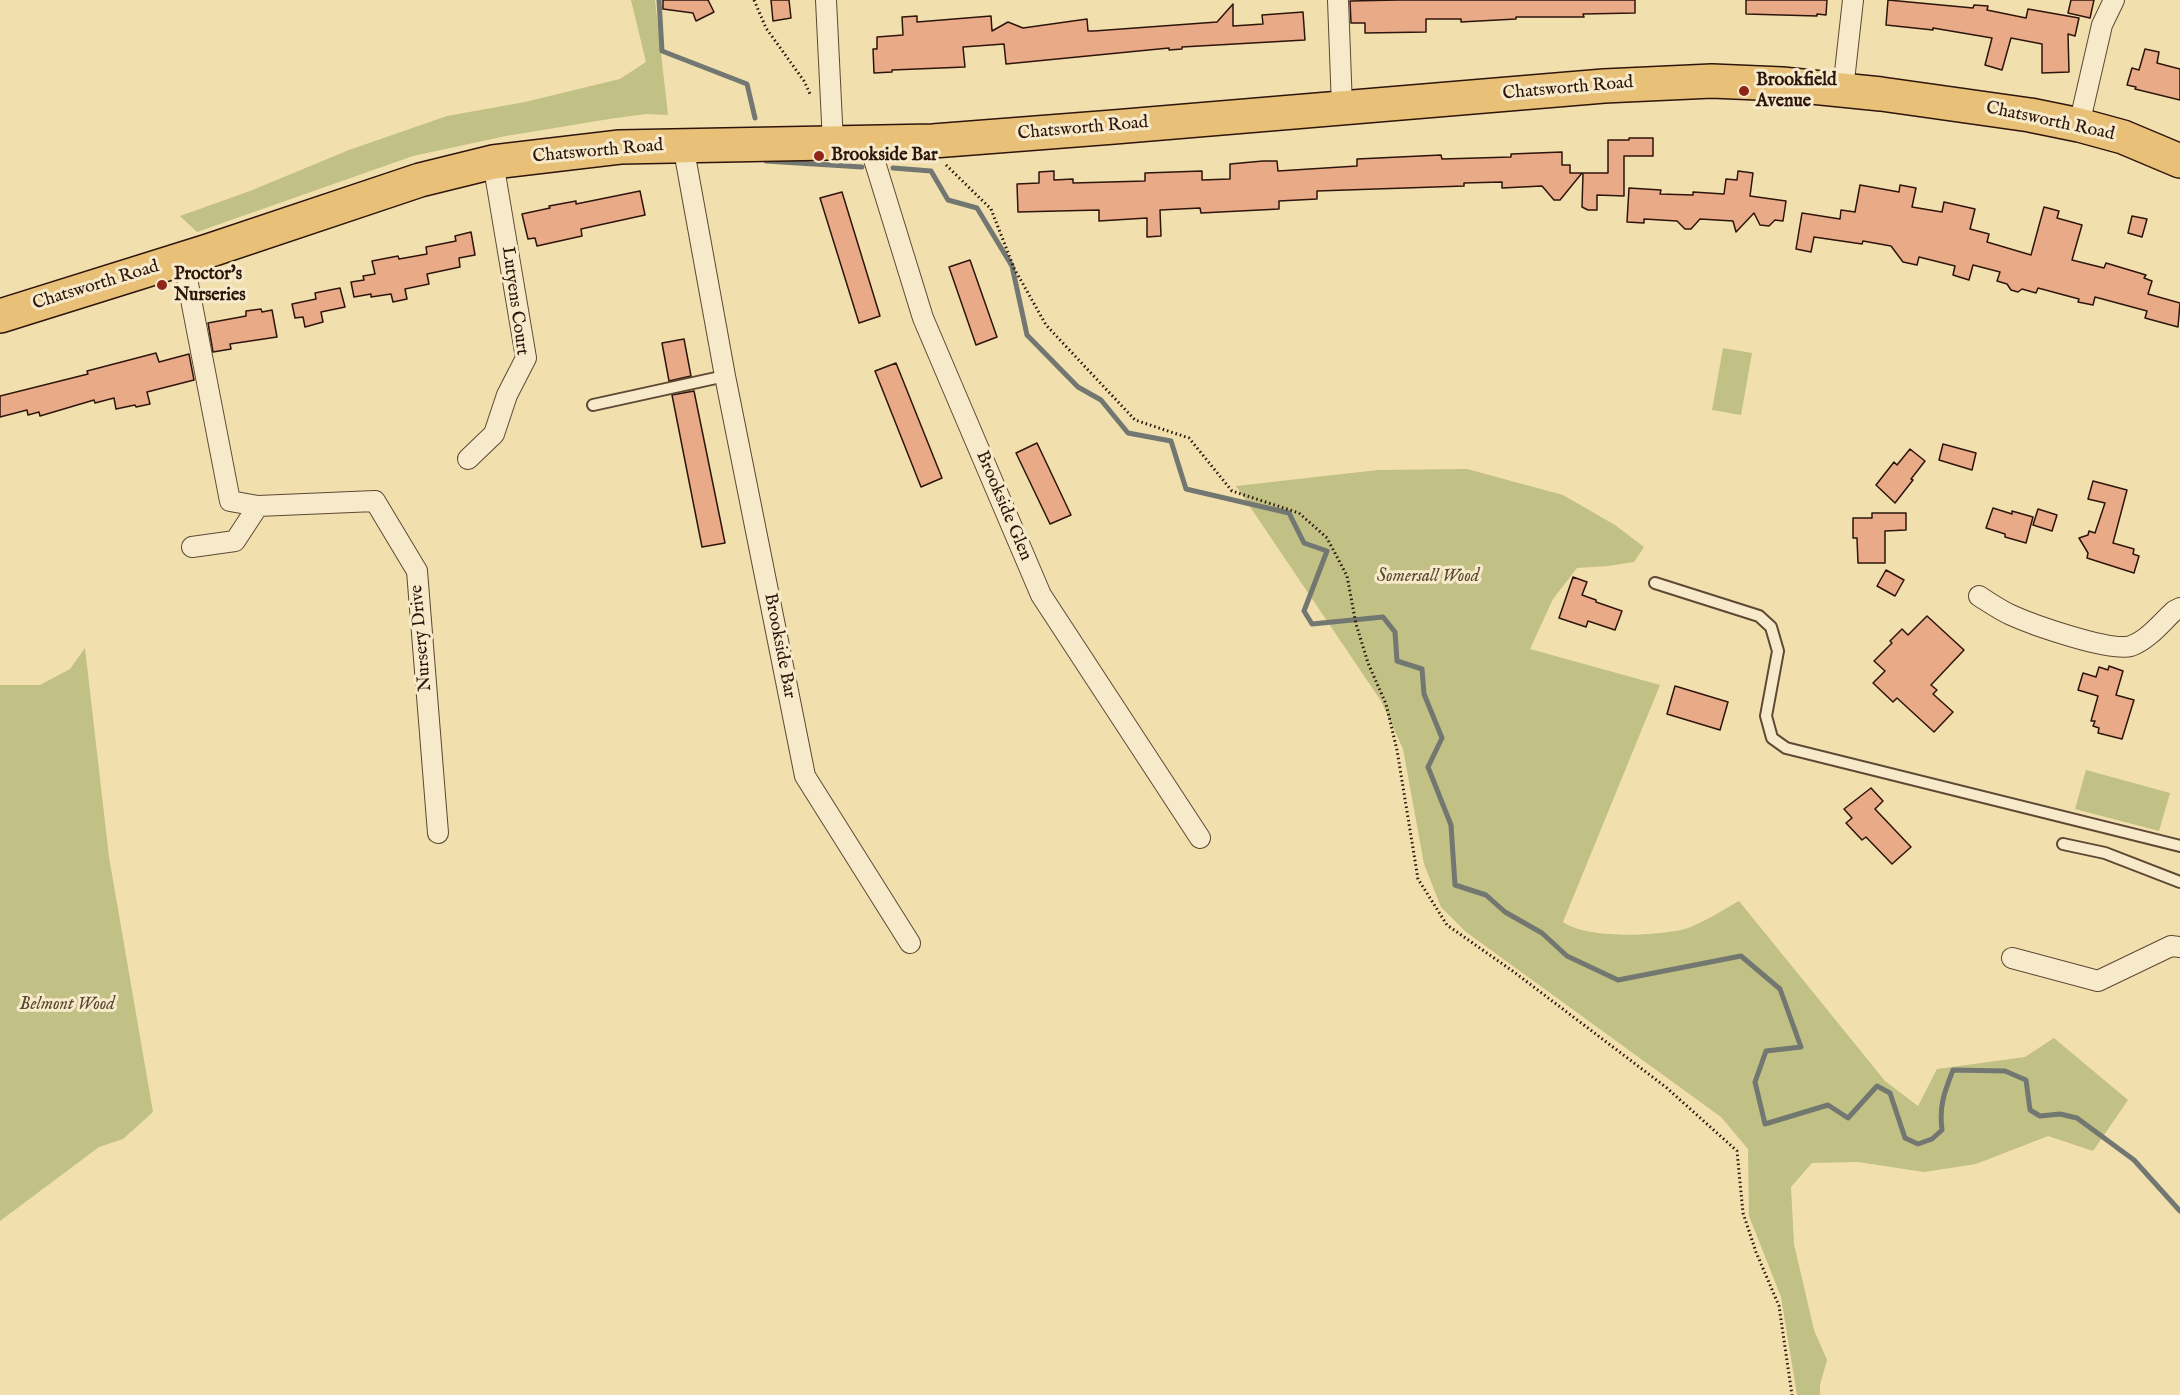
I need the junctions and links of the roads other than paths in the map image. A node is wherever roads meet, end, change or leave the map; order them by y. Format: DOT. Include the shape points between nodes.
graph roads {
  1 [pos="826,0"];
  2 [pos="1338,0"];
  3 [pos="1853,0"];
  4 [pos="2114,0"];
  5 [pos="1843,90"];
  6 [pos="1342,107"];
  7 [pos="2079,125"];
  8 [pos="833,143"];
  9 [pos="869,143"];
  10 [pos="683,145"];
  11 [pos="2180,161"];
  12 [pos="493,162"];
  13 [pos="183,258"];
  14 [pos="0,316"];
  15 [pos="724,376"];
  16 [pos="593,405"];
  17 [pos="468,459"];
  18 [pos="258,506"];
  19 [pos="192,547"];
  20 [pos="1655,583"];
  21 [pos="1980,596"];
  22 [pos="2180,608"];
  23 [pos="438,833"];
  24 [pos="1200,838"];
  25 [pos="2063,844"];
  26 [pos="2180,846"];
  27 [pos="2180,882"];
  28 [pos="910,943"];
  29 [pos="2180,947"];
  30 [pos="2013,958"];
  1 -- 8 [label="street"];
  2 -- 6 [label="street"];
  3 -- 5 [label="street"];
  4 -- 7 [label="street" via="2102,25"];
  5 -- 6 [label="highway, Chatsworth Road" via="1712,81 1645,83"];
  5 -- 7 [label="highway, Chatsworth Road"];
  6 -- 9 [label="highway, Chatsworth Road"];
  7 -- 11 [label="highway, Chatsworth Road" via="2123,137"];
  8 -- 9 [label="highway, Chatsworth Road"];
  8 -- 10 [label="highway, Chatsworth Road"];
  9 -- 24 [label="street, Brookside Glen" via="923,318 1041,595"];
  10 -- 12 [label="highway, Chatsworth Road" via="620,147"];
  10 -- 15 [label="street, Brookside Bar"];
  12 -- 13 [label="highway, Chatsworth Road" via="420,180"];
  12 -- 17 [label="street, Lutyens Court" via="526,358 507,395 494,434"];
  13 -- 14 [label="highway, Chatsworth Road"];
  13 -- 18 [label="street, Nursery Drive" via="230,501"];
  15 -- 16 [label="lane"];
  15 -- 28 [label="street, Brookside Bar" via="805,776"];
  18 -- 19 [label="street" via="235,541"];
  18 -- 23 [label="street, Nursery Drive" via="375,501 417,571"];
  20 -- 26 [label="lane" via="1759,616 1771,627 1778,651 1766,716 1772,738 1786,748"];
  21 -- 22 [label="street" via="2011,615 2088,641 2119,647 2142,640"];
  25 -- 27 [label="lane" via="2105,853"];
  29 -- 30 [label="street" via="2171,946 2098,981"];
}
